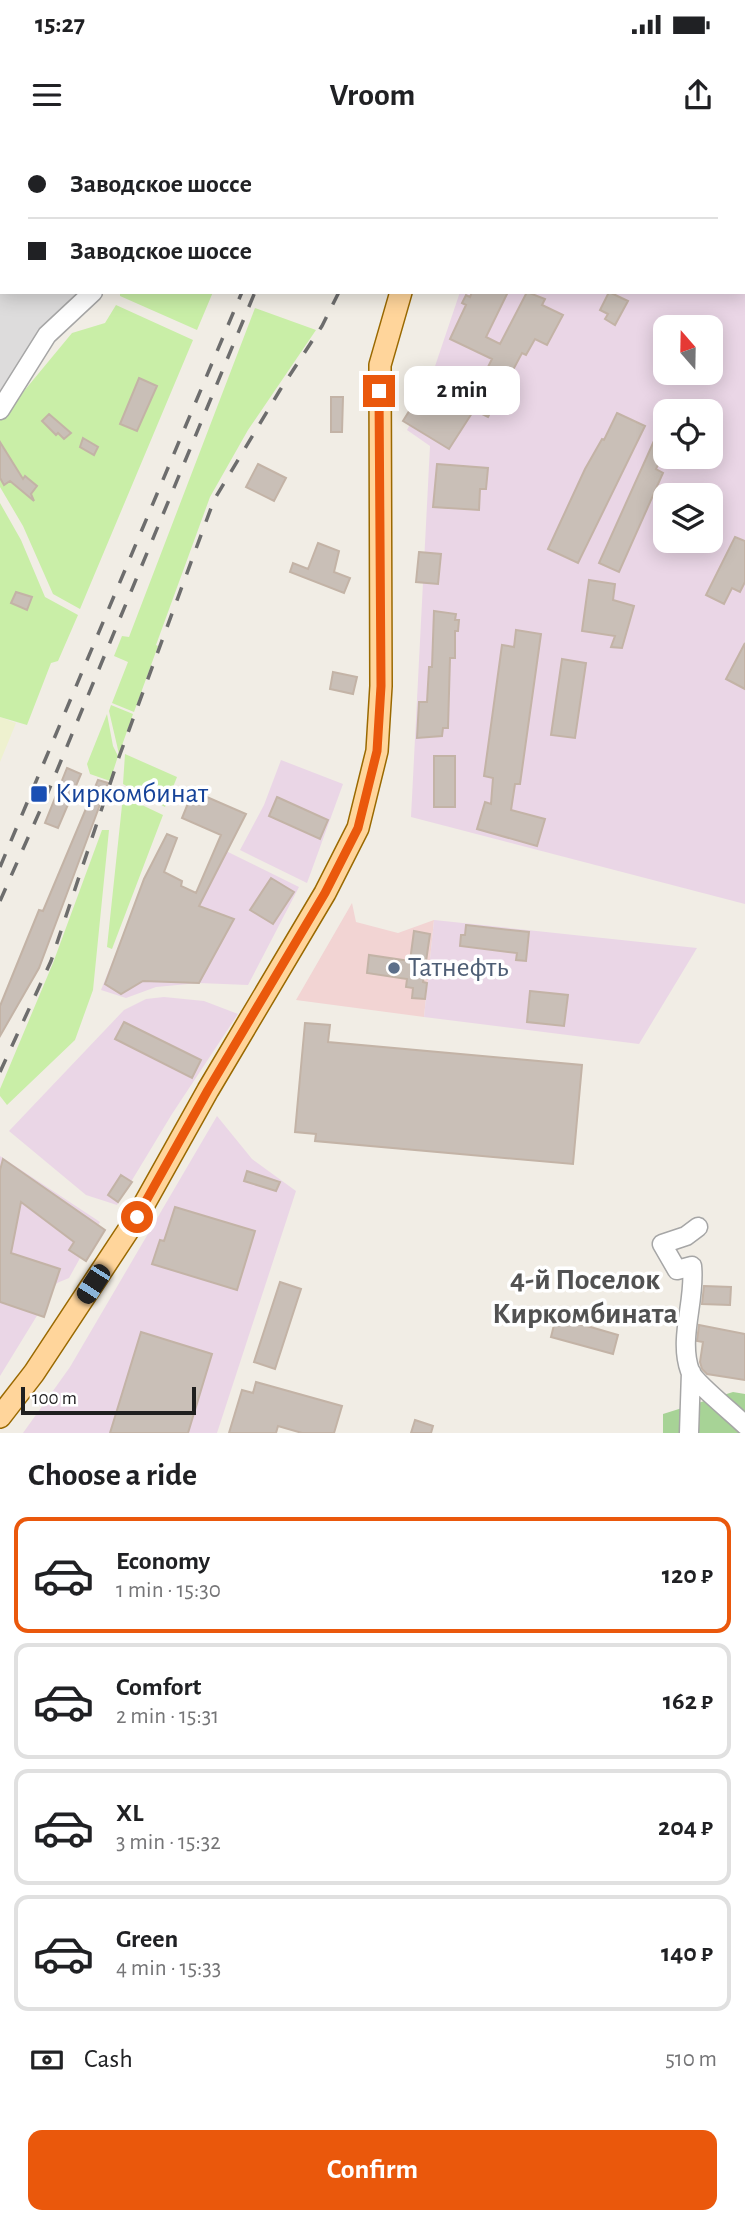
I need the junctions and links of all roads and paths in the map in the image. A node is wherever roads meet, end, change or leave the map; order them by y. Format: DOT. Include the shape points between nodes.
graph roads {
  1 [pos="91,294"];
  2 [pos="400,294"];
  3 [pos="0,410"];
  4 [pos="698,1227"];
  5 [pos="691,1372"];
  6 [pos="0,1417"];
  7 [pos="745,1425"];
  8 [pos="689,1433"];
  1 -- 3 [label="street" via="47,335"];
  2 -- 6 [label="main road" via="380,365 381,686 377,751 358,828 319,904 137,1217"];
  4 -- 5 [label="street" via="662,1244 677,1270 692,1266 686,1339"];
  5 -- 7 [label="street"];
  5 -- 8 [label="street"];
}
